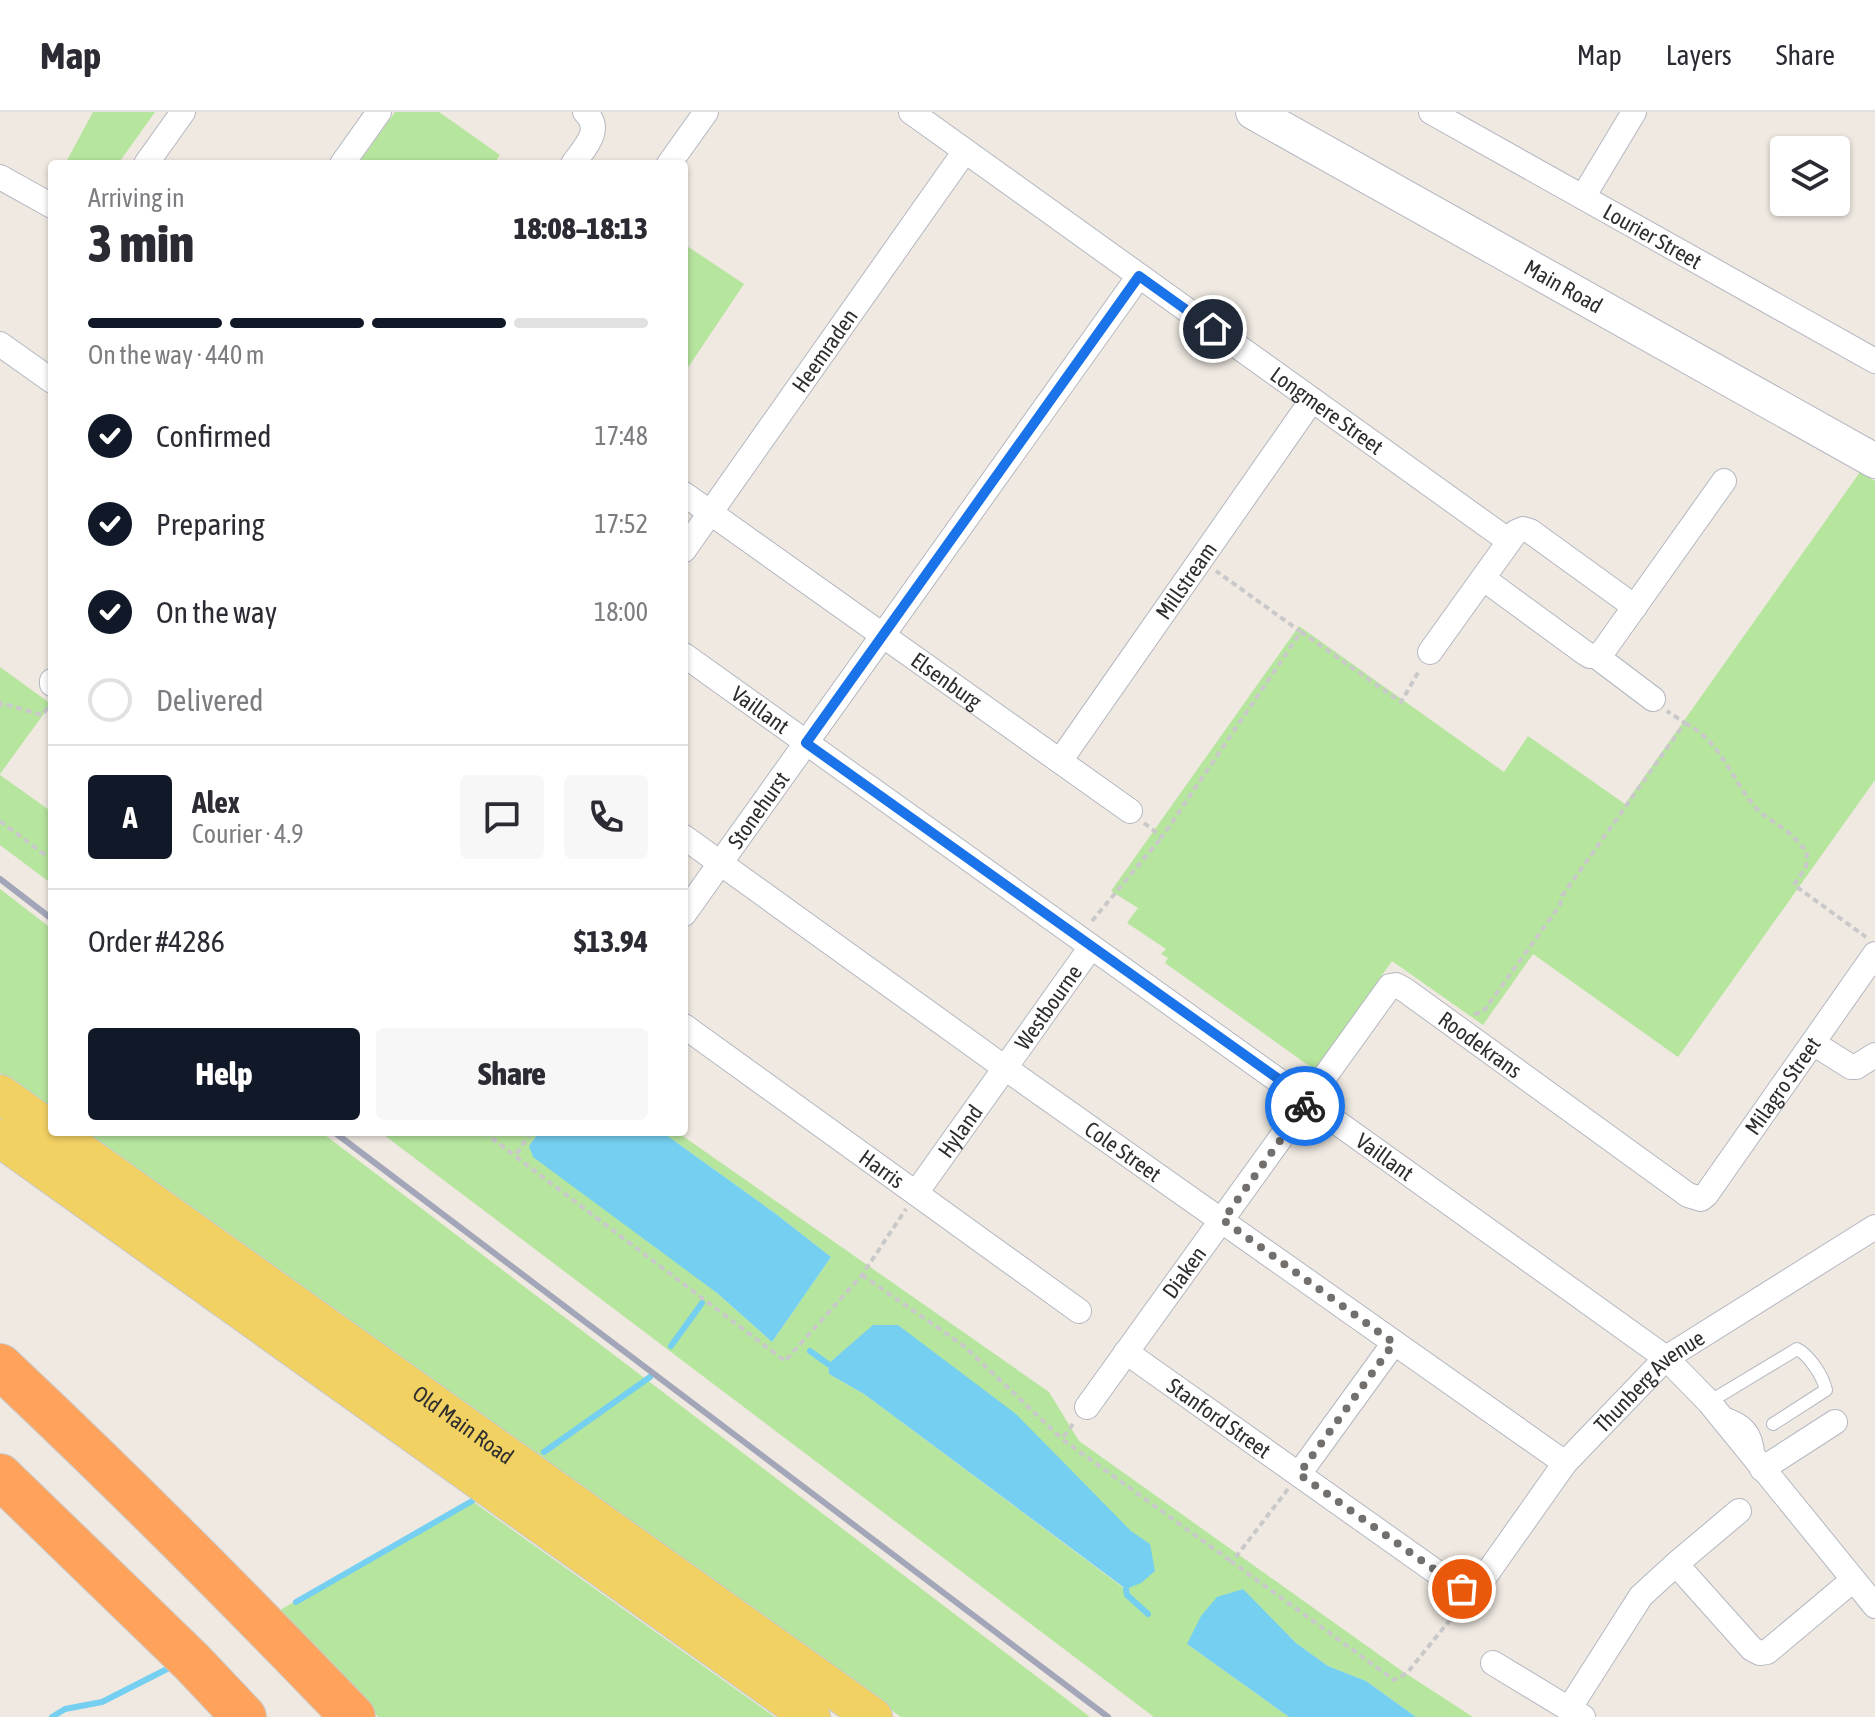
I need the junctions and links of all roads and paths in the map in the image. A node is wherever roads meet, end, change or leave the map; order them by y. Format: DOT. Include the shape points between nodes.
graph roads {
  1 [pos="183,112"];
  2 [pos="379,112"];
  3 [pos="585,112"];
  4 [pos="706,112"];
  5 [pos="911,112"];
  6 [pos="1253,112"];
  7 [pos="1431,112"];
  8 [pos="1634,112"];
  9 [pos="965,151"];
  10 [pos="149,160"];
  11 [pos="345,160"];
  12 [pos="575,160"];
  13 [pos="672,160"];
  14 [pos="0,177"];
  15 [pos="1583,197"];
  16 [pos="48,204"];
  17 [pos="1139,276"];
  18 [pos="1872,353"];
  19 [pos="4,354"];
  20 [pos="48,379"];
  21 [pos="1312,400"];
  22 [pos="1875,461"];
  23 [pos="1724,481"];
  24 [pos="688,497"];
  25 [pos="710,513"];
  26 [pos="1509,541"];
  27 [pos="688,544"];
  28 [pos="1200,560"];
  29 [pos="1484,579"];
  30 [pos="1635,607"];
  31 [pos="1301,632"];
  32 [pos="883,635"];
  33 [pos="1430,652"];
  34 [pos="1596,656"];
  35 [pos="688,658"];
  36 [pos="1653,699"];
  37 [pos="0,704"];
  38 [pos="48,707"];
  39 [pos="1685,723"];
  40 [pos="806,743"];
  41 [pos="1060,761"];
  42 [pos="1130,811"];
  43 [pos="0,821"];
  44 [pos="1162,837"];
  45 [pos="688,840"];
  46 [pos="48,857"];
  47 [pos="721,863"];
  48 [pos="688,908"];
  49 [pos="1085,942"];
  50 [pos="1875,944"];
  51 [pos="1875,954"];
  52 [pos="1468,1011"];
  53 [pos="688,1029"];
  54 [pos="1813,1043"];
  55 [pos="1875,1055"];
  56 [pos="1005,1068"];
  57 [pos="0,1094"];
  58 [pos="1308,1100"];
  59 [pos="48,1129"];
  60 [pos="58,1136"];
  61 [pos="489,1136"];
  62 [pos="528,1136"];
  63 [pos="0,1138"];
  64 [pos="515,1156"];
  65 [pos="1683,1191"];
  66 [pos="916,1193"];
  67 [pos="1223,1220"];
  68 [pos="1875,1227"];
  69 [pos="862,1275"];
  70 [pos="1079,1311"];
  71 [pos="1394,1343"];
  72 [pos="1126,1352"];
  73 [pos="1666,1358"];
  74 [pos="0,1366"];
  75 [pos="1712,1406"];
  76 [pos="1087,1407"];
  77 [pos="1835,1422"];
  78 [pos="1773,1424"];
  79 [pos="1062,1439"];
  80 [pos="1565,1463"];
  81 [pos="1760,1466"];
  82 [pos="1299,1474"];
  83 [pos="0,1476"];
  84 [pos="1739,1511"];
  85 [pos="1232,1562"];
  86 [pos="1676,1564"];
  87 [pos="1853,1580"];
  88 [pos="1474,1587"];
  89 [pos="1875,1606"];
  90 [pos="1493,1663"];
  91 [pos="1576,1713"];
  92 [pos="244,1717"];
  93 [pos="353,1717"];
  94 [pos="811,1717"];
  95 [pos="873,1717"];
  1 -- 10 [label="street"];
  2 -- 11 [label="street"];
  3 -- 12 [label="street" via="594,130"];
  4 -- 13 [label="street"];
  5 -- 9 [label="street, Longmere Street"];
  6 -- 22 [label="main road, Main Road"];
  7 -- 15 [label="street, Lourier Street"];
  8 -- 15 [label="street"];
  9 -- 17 [label="street, Longmere Street"];
  9 -- 25 [label="street, Heemraden"];
  14 -- 16 [label="street"];
  15 -- 18 [label="street, Lourier Street"];
  17 -- 21 [label="street, Longmere Street"];
  17 -- 32 [label="street, Stonehurst"];
  19 -- 20 [label="street"];
  21 -- 26 [label="street, Longmere Street"];
  21 -- 28 [label="street, Millstream"];
  23 -- 30 [label="street"];
  24 -- 25 [label="street, Elsenburg"];
  25 -- 27 [label="street, Heemraden"];
  25 -- 32 [label="street, Elsenburg"];
  26 -- 29 [label="street"];
  26 -- 30 [label="street" via="1519,530 1530,531"];
  28 -- 31 [label="path"];
  28 -- 41 [label="street, Millstream"];
  29 -- 33 [label="street"];
  29 -- 34 [label="street"];
  30 -- 34 [label="street"];
  31 -- 33 [label="path" via="1401,702"];
  31 -- 44 [label="path"];
  32 -- 40 [label="street, Stonehurst"];
  32 -- 41 [label="street, Elsenburg"];
  34 -- 36 [label="street"];
  35 -- 40 [label="street, Vaillant"];
  36 -- 39 [label="path"];
  37 -- 38 [label="path" via="42,715"];
  39 -- 50 [label="path" via="1700,731 1722,756 1754,806 1807,852 1806,867 1794,885"];
  39 -- 52 [label="path" via="1483,1012"];
  40 -- 47 [label="street, Stonehurst"];
  40 -- 49 [label="street, Vaillant"];
  41 -- 42 [label="street, Elsenburg"];
  42 -- 44 [label="path"];
  43 -- 46 [label="path"];
  44 -- 49 [label="path" via="1112,894"];
  45 -- 47 [label="street, Cole Street"];
  47 -- 48 [label="street, Stonehurst"];
  47 -- 56 [label="street, Cole Street"];
  49 -- 56 [label="street, Westbourne"];
  49 -- 58 [label="street, Vaillant"];
  51 -- 54 [label="street, Milagro Street"];
  53 -- 66 [label="street, Harris"];
  54 -- 55 [label="street" via="1851,1067"];
  54 -- 65 [label="street, Milagro Street" via="1706,1195 1696,1198"];
  56 -- 66 [label="street, Hyland"];
  56 -- 67 [label="street, Cole Street"];
  57 -- 59 [label="main road, Old Main Road"];
  58 -- 65 [label="street, Roodekrans" via="1387,988 1396,985"];
  58 -- 67 [label="street, Diaken"];
  58 -- 73 [label="street, Vaillant"];
  60 -- 95 [label="main road, Old Main Road"];
  61 -- 64 [label="path"];
  62 -- 64 [label="path"];
  63 -- 94 [label="main road, Old Main Road"];
  64 -- 69 [label="path" via="785,1361"];
  66 -- 69 [label="path"];
  66 -- 70 [label="street, Harris"];
  67 -- 71 [label="street, Cole Street"];
  67 -- 72 [label="street, Diaken"];
  68 -- 73 [label="street, Thunberg Avenue"];
  69 -- 79 [label="path" via="964,1346"];
  71 -- 80 [label="street, Cole Street"];
  71 -- 82 [label="street"];
  72 -- 76 [label="street, Diaken"];
  72 -- 82 [label="street, Stanford Street"];
  73 -- 75 [label="street, Vaillant"];
  73 -- 80 [label="street, Thunberg Avenue"];
  74 -- 93 [label="highway" via="237,1596"];
  75 -- 78 [label="lane" via="1797,1349 1826,1390"];
  75 -- 81 [label="street, Vaillant"];
  76 -- 79 [label="path"];
  77 -- 81 [label="street"];
  79 -- 85 [label="path"];
  80 -- 88 [label="street, Thunberg Avenue"];
  81 -- 87 [label="street, Vaillant"];
  82 -- 85 [label="path"];
  82 -- 88 [label="street, Stanford Street" via="1456,1586"];
  83 -- 92 [label="highway"];
  84 -- 86 [label="street"];
  85 -- 88 [label="path" via="1394,1680 1407,1673"];
  86 -- 87 [label="street" via="1760,1653"];
  86 -- 91 [label="street" via="1641,1596"];
  87 -- 89 [label="street, Vaillant"];
  90 -- 91 [label="street"];
}
